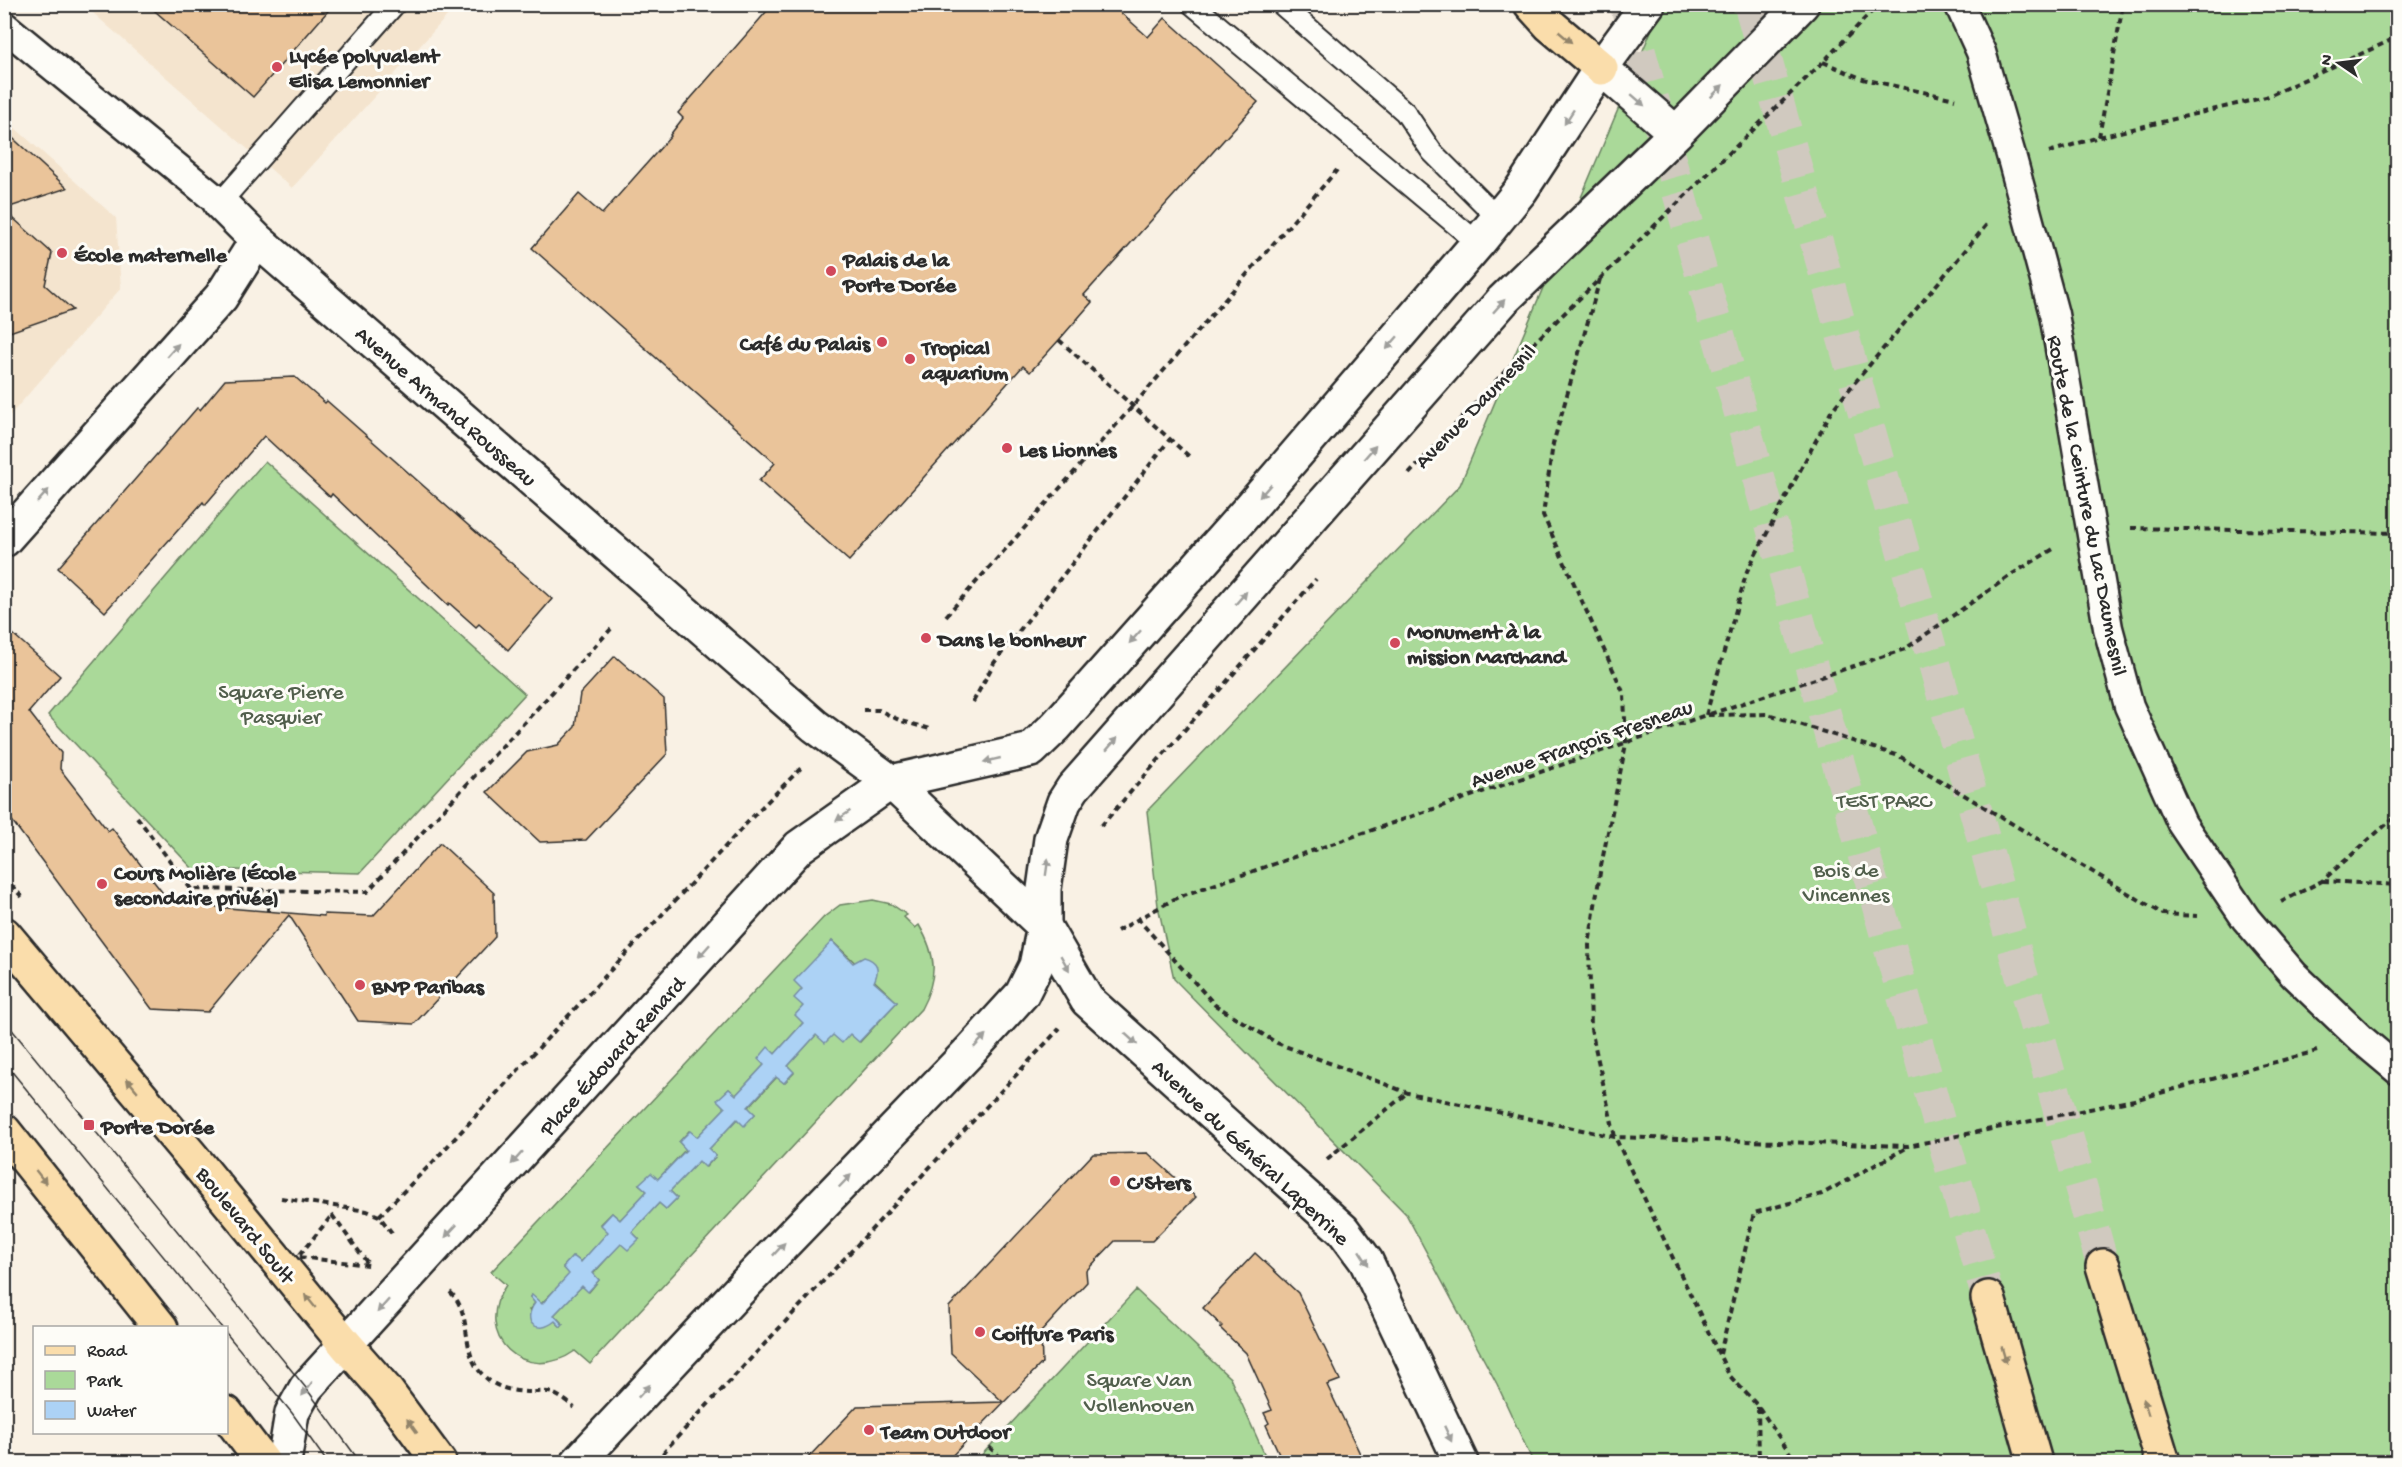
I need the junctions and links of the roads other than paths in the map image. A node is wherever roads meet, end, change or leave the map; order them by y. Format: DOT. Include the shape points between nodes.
graph roads {
  1 [pos="395,4"];
  2 [pos="1192,4"];
  3 [pos="1281,4"];
  4 [pos="1532,4"];
  5 [pos="1648,4"];
  6 [pos="1802,4"];
  7 [pos="1959,4"];
  8 [pos="4,26"];
  9 [pos="1601,68"];
  10 [pos="1676,133"];
  11 [pos="220,203"];
  12 [pos="1498,218"];
  13 [pos="258,240"];
  14 [pos="1478,243"];
  15 [pos="4,540"];
  16 [pos="891,782"];
  17 [pos="1044,926"];
  18 [pos="4,934"];
  19 [pos="2397,1070"];
  20 [pos="4,1131"];
  21 [pos="2103,1266"];
  22 [pos="1988,1298"];
  23 [pos="159,1326"];
  24 [pos="347,1346"];
  25 [pos="228,1416"];
  26 [pos="263,1462"];
  27 [pos="284,1462"];
  28 [pos="439,1462"];
  29 [pos="578,1462"];
  30 [pos="1461,1462"];
  31 [pos="2035,1462"];
  32 [pos="2163,1462"];
  1 -- 11 [label="lane"];
  2 -- 14 [label="lane"];
  3 -- 12 [label="lane" via="1405,112 1432,152"];
  4 -- 9 [label="main road, one-way" via="1550,25"];
  5 -- 9 [label="main road"];
  10 -- 6 [label="main road, Avenue Daumesnil, one-way"];
  7 -- 19 [label="street, Route de la Ceinture du Lac Daumesnil" via="1981,52 1997,104 2054,314 2089,528 2108,627 2129,706 2182,824 2246,919 2294,975"];
  8 -- 11 [label="street, Avenue Armand Rousseau"];
  9 -- 10 [label="main road, one-way"];
  9 -- 12 [label="main road, one-way" via="1521,190"];
  17 -- 10 [label="main road, Avenue Daumesnil, one-way" via="1051,839 1073,788 1503,300"];
  11 -- 13 [label="main road, Avenue Armand Rousseau"];
  12 -- 14 [label="main road"];
  15 -- 13 [label="main road, one-way" via="221,297"];
  13 -- 16 [label="main road, Avenue Armand Rousseau" via="815,726"];
  14 -- 16 [label="main road, Place Édouard Renard, one-way" via="1250,508 1031,750"];
  16 -- 17 [label="main road"];
  16 -- 24 [label="main road, Place Édouard Renard, one-way" via="799,847"];
  29 -- 17 [label="main road, one-way" via="1022,994 1036,966"];
  17 -- 30 [label="main road, Avenue du Général Laperrine, one-way" via="1087,1000 1343,1230 1366,1261"];
  24 -- 18 [label="main road, Boulevard Soult, one-way"];
  20 -- 23 [label="main road, one-way"];
  32 -- 21 [label="main road, one-way"];
  22 -- 31 [label="main road, one-way"];
  24 -- 27 [label="main road, Place Édouard Renard, one-way" via="306,1388 292,1413"];
  28 -- 24 [label="main road, Boulevard Soult, one-way" via="386,1389"];
  25 -- 26 [label="main road"];
}
